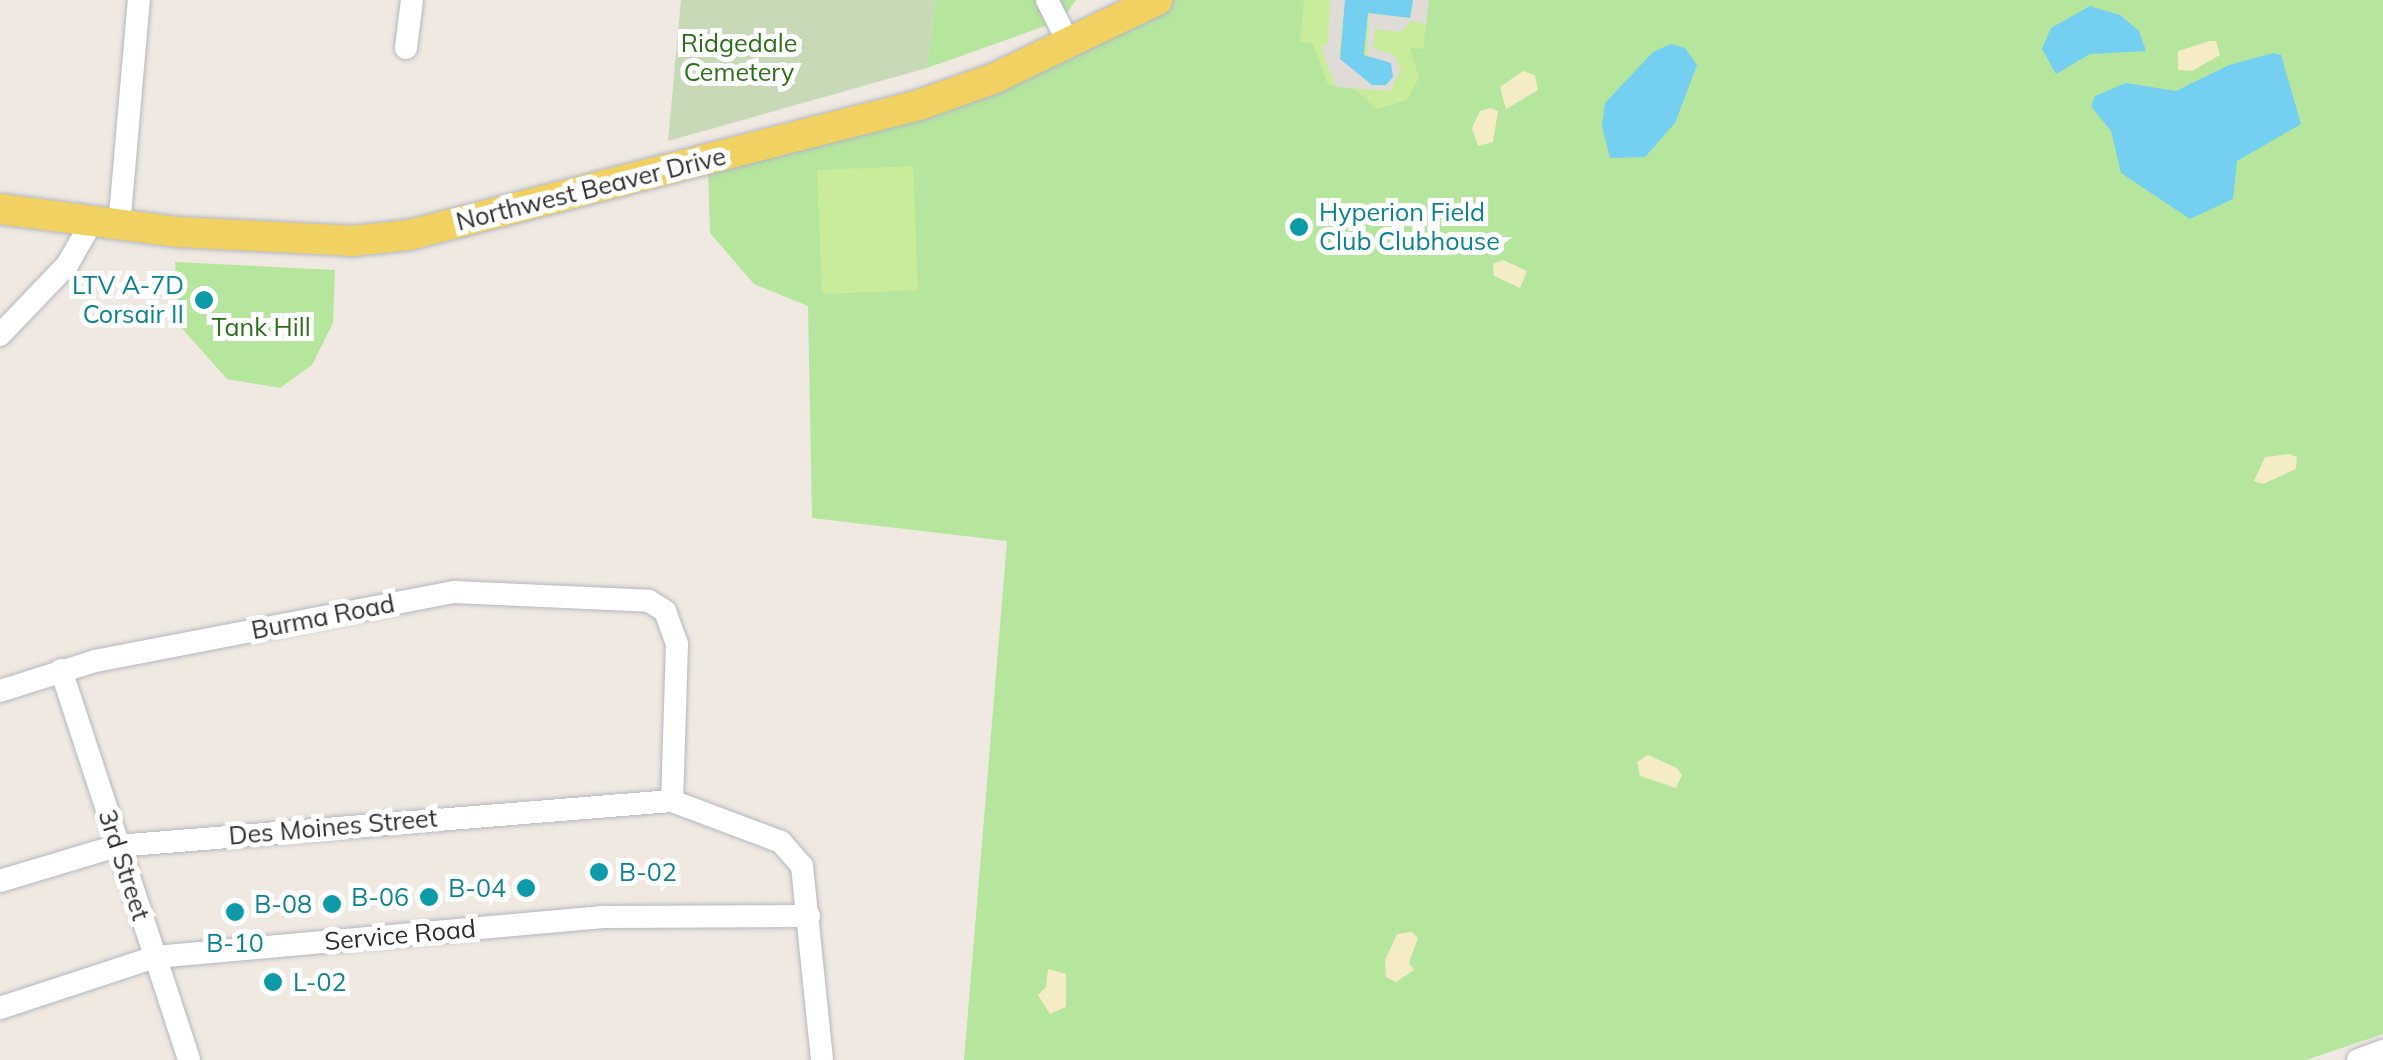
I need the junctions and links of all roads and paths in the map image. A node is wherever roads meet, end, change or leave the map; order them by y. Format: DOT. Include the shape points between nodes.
graph roads {
  1 [pos="140,0"];
  2 [pos="412,0"];
  3 [pos="1047,0"];
  4 [pos="1157,0"];
  5 [pos="1069,44"];
  6 [pos="406,48"];
  7 [pos="0,209"];
  8 [pos="104,226"];
  9 [pos="0,335"];
  10 [pos="61,670"];
  11 [pos="0,691"];
  12 [pos="672,802"];
  13 [pos="118,846"];
  14 [pos="0,881"];
  15 [pos="809,916"];
  16 [pos="154,956"];
  17 [pos="0,1008"];
  18 [pos="2383,1051"];
  19 [pos="189,1060"];
  20 [pos="822,1060"];
  21 [pos="2358,1060"];
  1 -- 8 [label="street"];
  2 -- 6 [label="street"];
  3 -- 5 [label="street"];
  4 -- 5 [label="main road, Northwest Beaver Drive"];
  5 -- 8 [label="main road, Northwest Beaver Drive" via="920,105 410,235 352,241"];
  7 -- 8 [label="main road, Northwest Beaver Drive"];
  8 -- 9 [label="street"];
  10 -- 11 [label="street, Burma Road"];
  10 -- 12 [label="street, Burma Road" via="480,588 651,602 665,611 678,644"];
  10 -- 13 [label="street, 3rd Street"];
  12 -- 13 [label="street, Des Moines Street"];
  12 -- 15 [label="street" via="781,842 802,866"];
  13 -- 14 [label="street, Des Moines Street"];
  13 -- 16 [label="street, 3rd Street"];
  15 -- 16 [label="street, Service Road" via="603,917"];
  15 -- 20 [label="street"];
  16 -- 17 [label="street, Service Road"];
  16 -- 19 [label="street, 3rd Street"];
  18 -- 21 [label="street"];
}
